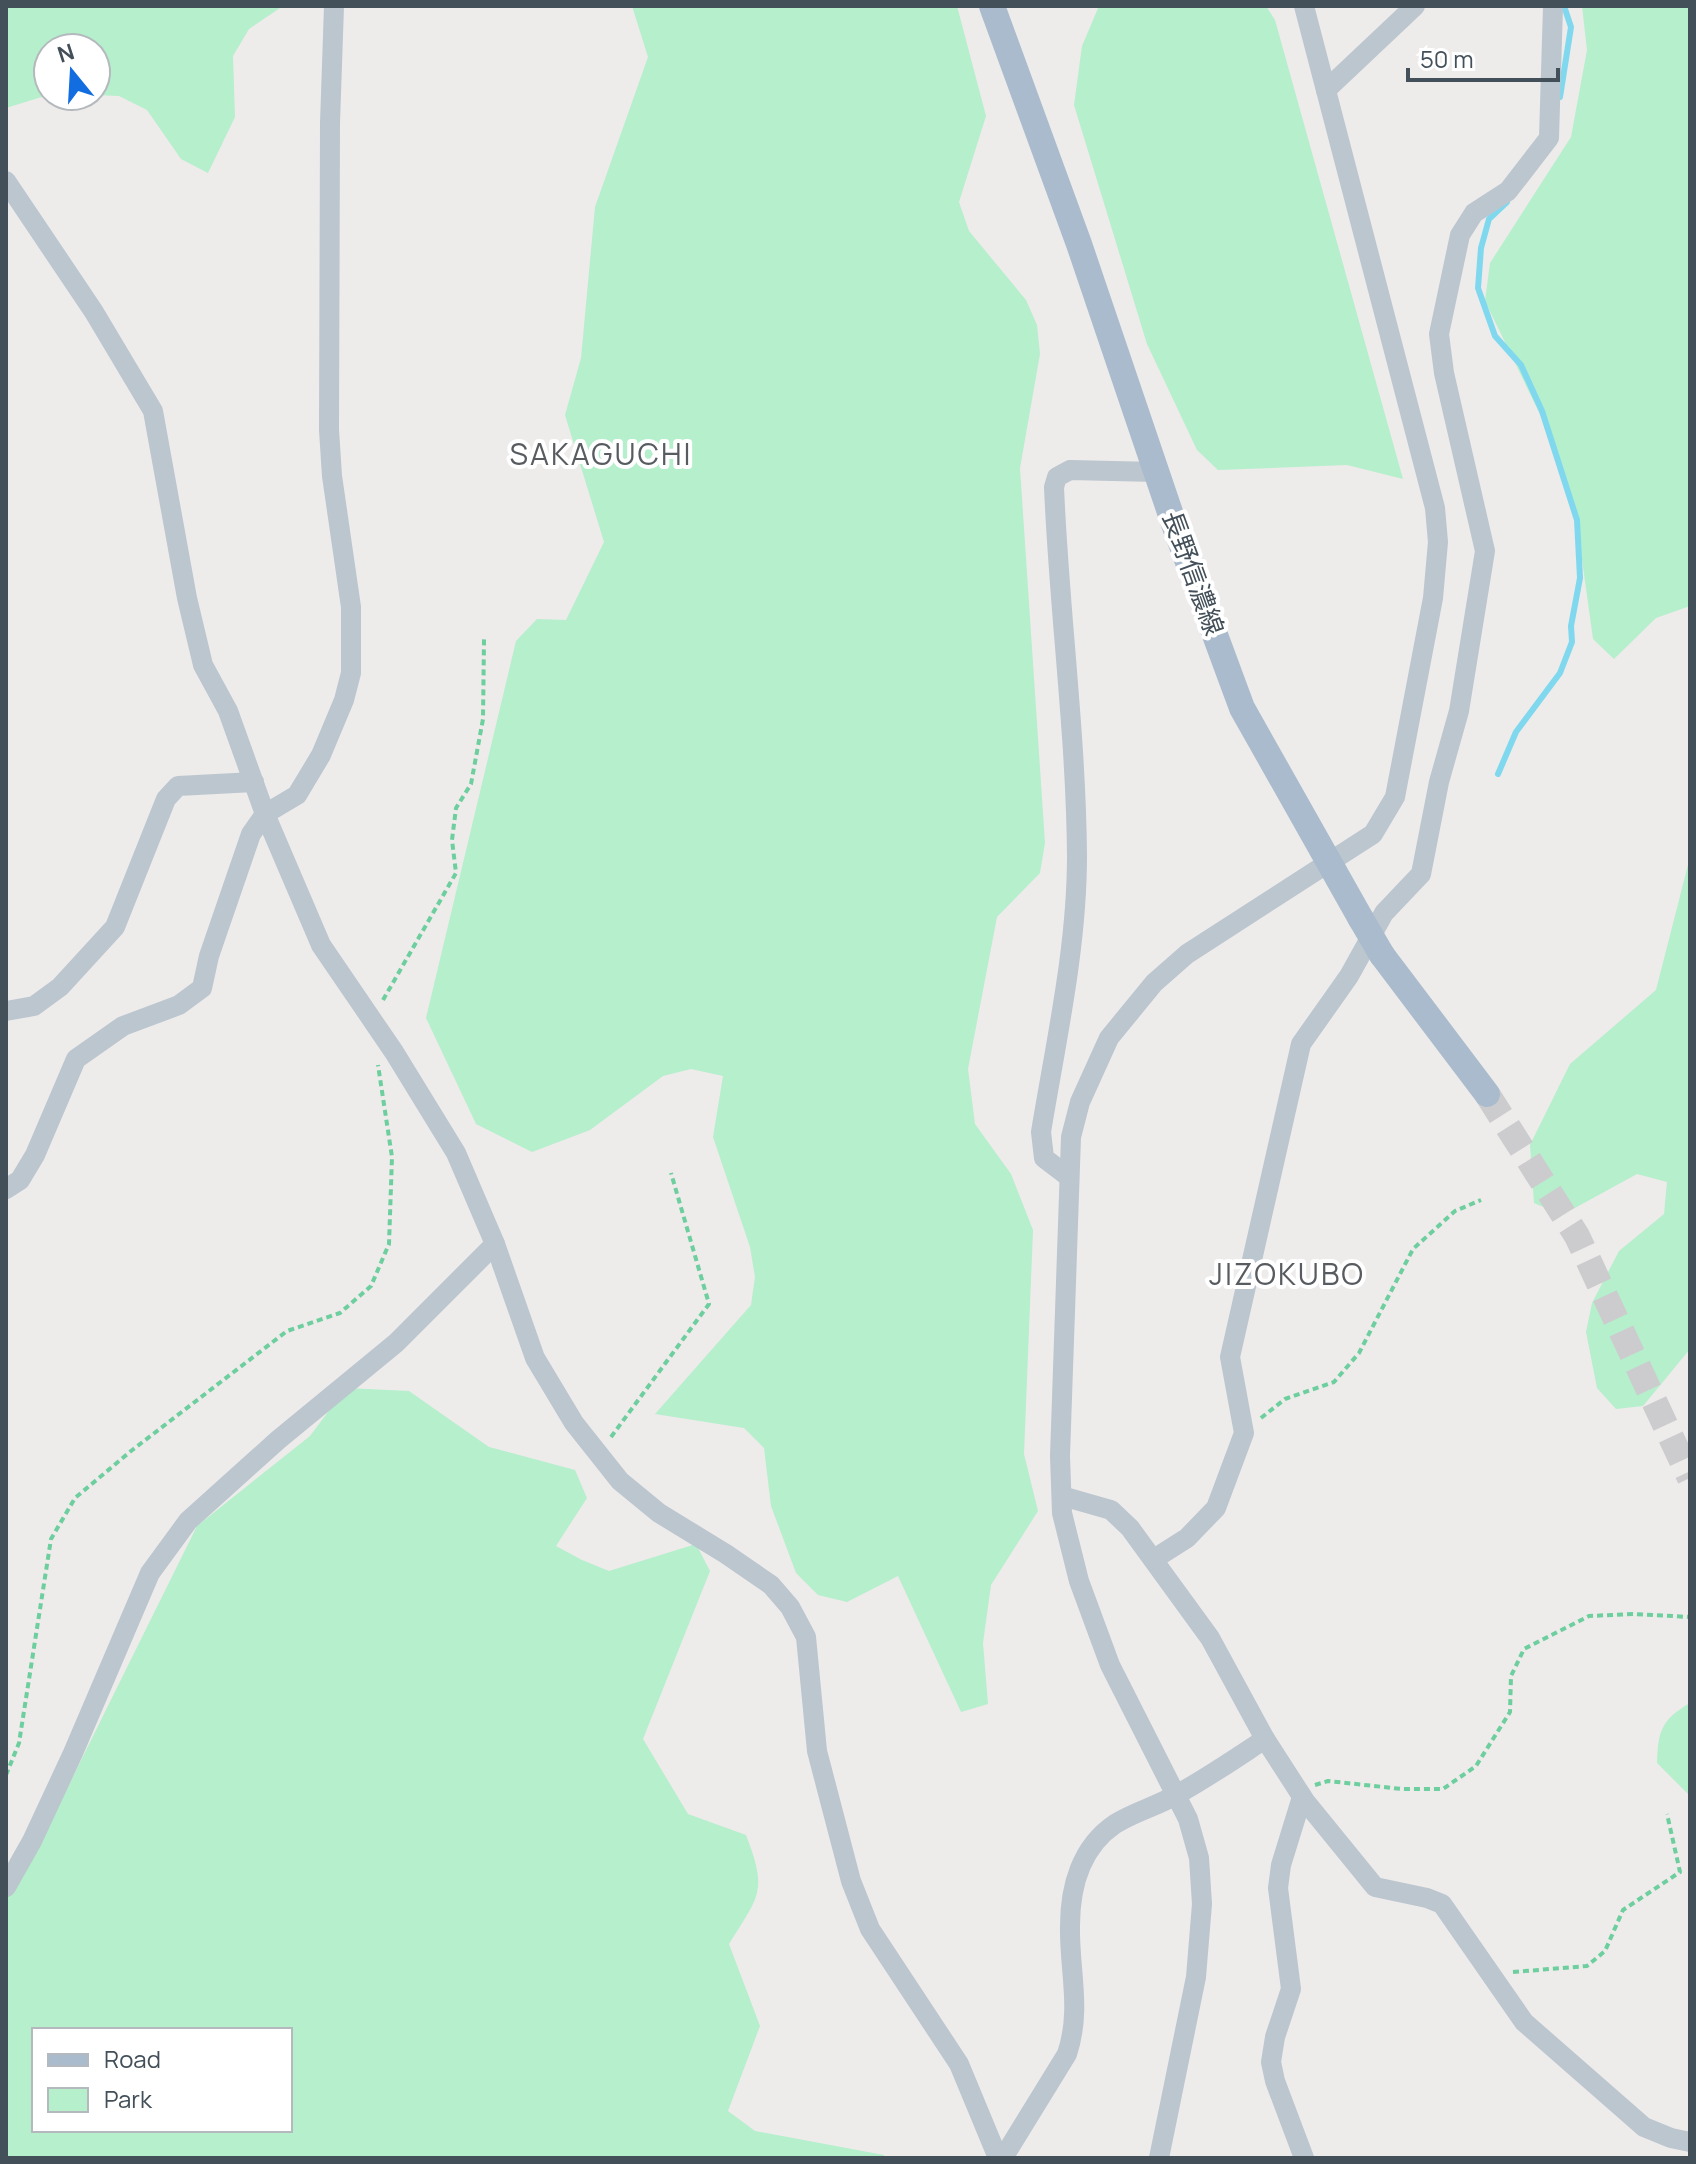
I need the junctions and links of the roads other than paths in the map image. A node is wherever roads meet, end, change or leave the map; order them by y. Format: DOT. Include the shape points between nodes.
graph roads {
  1 [pos="334,6"];
  2 [pos="992,6"];
  3 [pos="1304,6"];
  4 [pos="1415,6"];
  5 [pos="1553,6"];
  6 [pos="1326,90"];
  7 [pos="6,181"];
  8 [pos="1156,472"];
  9 [pos="254,782"];
  10 [pos="265,814"];
  11 [pos="1329,862"];
  12 [pos="6,1011"];
  13 [pos="1487,1094"];
  14 [pos="1069,1177"];
  15 [pos="6,1189"];
  16 [pos="495,1244"];
  17 [pos="1062,1496"];
  18 [pos="1154,1559"];
  19 [pos="1265,1739"];
  20 [pos="1300,1794"];
  21 [pos="1175,1796"];
  22 [pos="6,1887"];
  23 [pos="1690,2142"];
  24 [pos="1001,2158"];
  25 [pos="1159,2158"];
  26 [pos="1304,2158"];
  1 -- 10 [label="street" via="329,430 351,607 351,673 321,755 297,795"];
  2 -- 8 [label="main road, 長野信濃線"];
  3 -- 6 [label="street"];
  4 -- 6 [label="street"];
  5 -- 18 [label="street" via="1549,138 1508,191 1474,213 1460,235 1439,334 1485,551 1459,711 1421,874 1384,913 1349,976 1301,1044 1230,1357 1244,1433 1216,1508 1187,1538"];
  6 -- 11 [label="street" via="1435,508 1438,542 1433,598 1395,797 1373,834"];
  7 -- 9 [label="street" via="153,411 203,665 228,711"];
  8 -- 11 [label="main road, 長野信濃線" via="1242,708"];
  8 -- 14 [label="street" via="1070,470 1057,477 1054,487 1077,857 1072,946 1041,1132 1044,1158"];
  9 -- 10 [label="street"];
  9 -- 12 [label="street" via="178,786 166,799 115,927 60,987 34,1006"];
  10 -- 15 [label="street" via="251,834 202,988 179,1005 123,1026 76,1059 35,1155 20,1180"];
  10 -- 16 [label="street" via="321,945 456,1153"];
  11 -- 13 [label="main road, 長野信濃線, bridge" via="1382,955"];
  11 -- 14 [label="street" via="1187,954 1128,1012 1109,1038 1080,1102"];
  14 -- 17 [label="street"];
  16 -- 22 [label="street" via="396,1343 188,1521 150,1573 73,1753"];
  16 -- 24 [label="street" via="535,1358 574,1423 620,1481 659,1513 771,1585 790,1607 806,1637 817,1751 851,1881 870,1929 959,2064"];
  17 -- 18 [label="street" via="1111,1510"];
  17 -- 21 [label="street" via="1079,1581 1110,1665"];
  18 -- 19 [label="street" via="1210,1638"];
  19 -- 20 [label="street"];
  19 -- 21 [label="street"];
  20 -- 23 [label="street" via="1375,1887 1442,1904 1524,2022 1644,2127"];
  20 -- 26 [label="street" via="1278,1888 1291,1989 1271,2062"];
  21 -- 24 [label="street" via="1115,1824 1089,1849 1070,1898 1073,2036"];
  21 -- 25 [label="street" via="1199,1858 1202,1904 1196,1977"];
}
